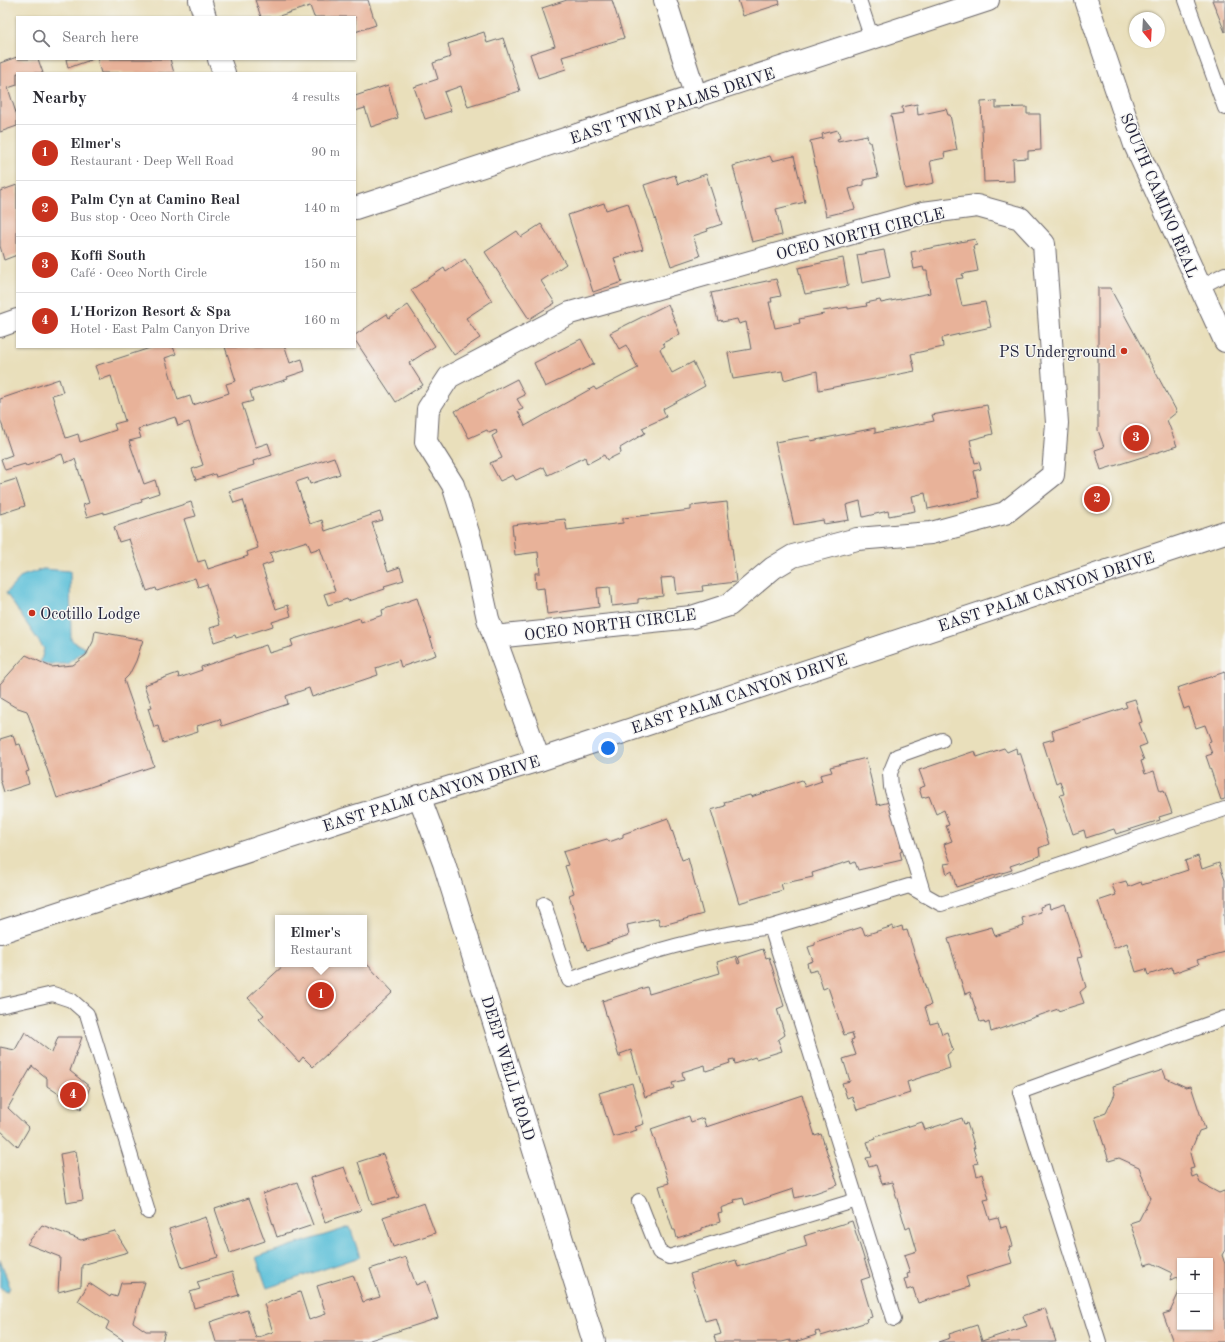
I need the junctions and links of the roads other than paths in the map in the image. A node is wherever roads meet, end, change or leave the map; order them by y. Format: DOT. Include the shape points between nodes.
graph roads {
  1 [pos="200,0"];
  2 [pos="664,0"];
  3 [pos="859,0"];
  4 [pos="988,0"];
  5 [pos="1086,0"];
  6 [pos="1186,0"];
  7 [pos="206,16"];
  8 [pos="872,39"];
  9 [pos="219,60"];
  10 [pos="224,72"];
  11 [pos="696,97"];
  12 [pos="1225,108"];
  13 [pos="356,208"];
  14 [pos="1225,274"];
  15 [pos="1200,287"];
  16 [pos="16,320"];
  17 [pos="0,326"];
  18 [pos="1225,341"];
  19 [pos="1225,532"];
  20 [pos="494,637"];
  21 [pos="942,740"];
  22 [pos="539,760"];
  23 [pos="419,796"];
  24 [pos="1225,809"];
  25 [pos="924,895"];
  26 [pos="544,904"];
  27 [pos="771,927"];
  28 [pos="0,932"];
  29 [pos="0,1006"];
  30 [pos="1225,1018"];
  31 [pos="857,1200"];
  32 [pos="639,1201"];
  33 [pos="148,1212"];
  34 [pos="894,1319"];
  35 [pos="594,1342"];
  36 [pos="1099,1342"];
  1 -- 7 [label="street"];
  2 -- 11 [label="street"];
  3 -- 8 [label="lane"];
  4 -- 8 [label="street, EAST TWIN PALMS DRIVE"];
  5 -- 15 [label="street, SOUTH CAMINO REAL" via="1135,145"];
  6 -- 12 [label="lane"];
  8 -- 11 [label="street, EAST TWIN PALMS DRIVE"];
  9 -- 10 [label="street"];
  11 -- 13 [label="street, EAST TWIN PALMS DRIVE"];
  14 -- 15 [label="lane"];
  15 -- 18 [label="street, SOUTH CAMINO REAL"];
  16 -- 17 [label="street"];
  19 -- 22 [label="street, EAST PALM CANYON DRIVE"];
  20 -- 20 [label="street, OCEO NORTH CIRCLE" via="471,542 453,485 426,442 428,409 449,376 570,313 923,214 977,206 1020,218 1044,244 1057,424 1053,475 1005,513 931,533 858,539 793,556 773,568 728,605 692,617"];
  20 -- 22 [label="street, OCEO NORTH CIRCLE"];
  21 -- 25 [label="lane" via="897,756 890,772 891,787"];
  22 -- 23 [label="street, EAST PALM CANYON DRIVE"];
  23 -- 28 [label="street, EAST PALM CANYON DRIVE"];
  23 -- 35 [label="street, DEEP WELL ROAD" via="444,863"];
  24 -- 25 [label="lane" via="941,904"];
  25 -- 27 [label="lane" via="909,886"];
  26 -- 27 [label="lane" via="568,980 614,963 739,931"];
  27 -- 31 [label="lane"];
  29 -- 33 [label="lane" via="53,994 71,1000 87,1014"];
  30 -- 36 [label="lane" via="1020,1092"];
  31 -- 32 [label="lane" via="669,1257 659,1252"];
  31 -- 34 [label="lane"];
}
